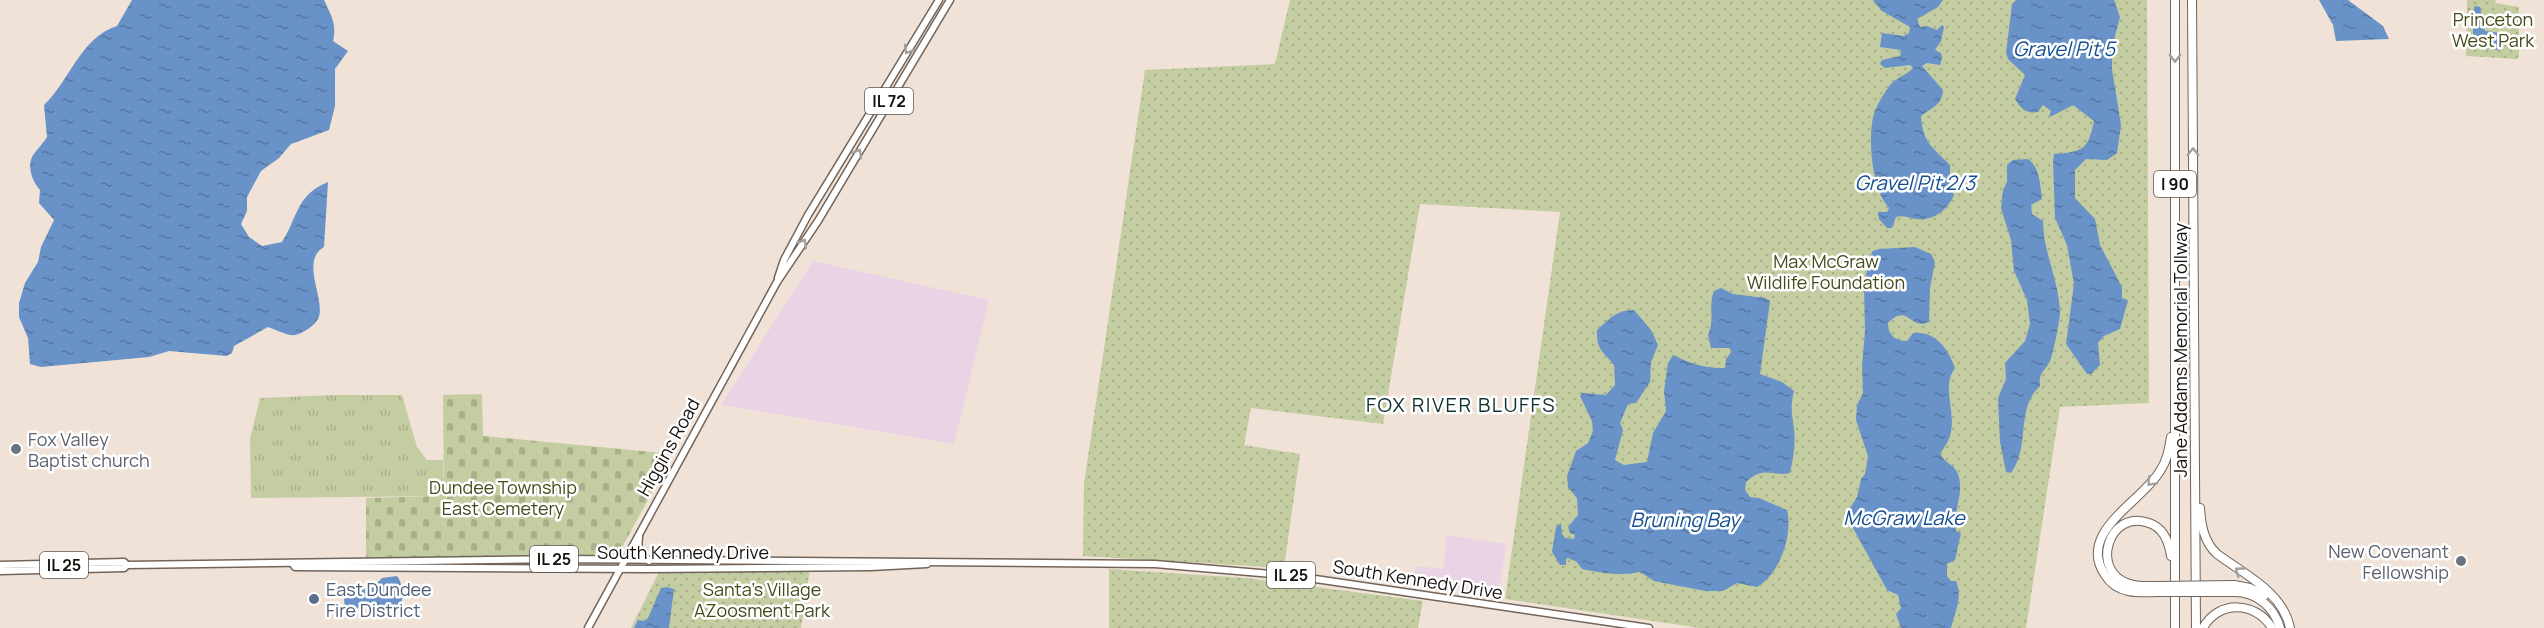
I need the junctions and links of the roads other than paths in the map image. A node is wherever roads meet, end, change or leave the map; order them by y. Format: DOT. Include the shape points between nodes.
graph roads {
  1 [pos="939,0"];
  2 [pos="951,0"];
  3 [pos="2175,0"];
  4 [pos="2192,0"];
  5 [pos="777,282"];
  6 [pos="2195,381"];
  7 [pos="2175,408"];
  8 [pos="641,528"];
  9 [pos="625,560"];
  10 [pos="649,561"];
  11 [pos="931,563"];
  12 [pos="293,564"];
  13 [pos="0,565"];
  14 [pos="127,565"];
  15 [pos="621,569"];
  16 [pos="0,572"];
  17 [pos="2158,589"];
  18 [pos="2234,589"];
  19 [pos="2175,615"];
  20 [pos="588,628"];
  21 [pos="1649,628"];
  22 [pos="2175,628"];
  23 [pos="2196,628"];
  24 [pos="2203,628"];
  25 [pos="2272,628"];
  26 [pos="2280,628"];
  27 [pos="2288,628"];
  1 -- 5 [label="main road, Higgins Road / IL 72, one-way" via="808,215"];
  5 -- 2 [label="main road, Higgins Road / IL 72, one-way"];
  3 -- 7 [label="highway, Jane Addams Memorial Tollway / I 90, one-way"];
  6 -- 4 [label="highway, Jane Addams Memorial Tollway / I 90, one-way"];
  5 -- 8 [label="main road, Higgins Road / IL 72"];
  6 -- 23 [label="highway, Jane Addams Memorial Tollway / I 90"];
  27 -- 6 [label="highway, one-way" via="2285,611 2276,599 2217,554 2205,537"];
  7 -- 17 [label="highway, one-way" via="2161,471 2106,529 2098,548 2102,570 2112,584 2130,592"];
  7 -- 19 [label="highway, Jane Addams Memorial Tollway / I 90"];
  8 -- 9 [label="main road, Higgins Road / IL 72"];
  8 -- 10 [label="main road" via="638,549"];
  9 -- 10 [label="main road, South Kennedy Drive / IL 25"];
  9 -- 12 [label="main road, South Kennedy Drive / IL 25"];
  9 -- 15 [label="main road, Higgins Road / IL 72"];
  10 -- 11 [label="main road, South Kennedy Drive / IL 25"];
  11 -- 15 [label="main road, South Kennedy Drive / IL 25" via="882,567"];
  11 -- 21 [label="main road, South Kennedy Drive / IL 25" via="1222,568 1345,582"];
  12 -- 14 [label="main road, South Kennedy Drive / IL 25"];
  12 -- 15 [label="main road, South Kennedy Drive / IL 25"];
  13 -- 14 [label="main road, South Kennedy Drive / IL 25"];
  14 -- 16 [label="main road, South Kennedy Drive / IL 25" via="76,571"];
  15 -- 20 [label="main road, Higgins Road / IL 72"];
  17 -- 18 [label="highway, bridge"];
  17 -- 19 [label="highway" via="2130,584 2111,571 2107,545 2112,533 2121,526 2142,521 2164,533 2171,556"];
  18 -- 26 [label="highway" via="2265,603"];
  18 -- 27 [label="highway" via="2254,589 2270,599"];
  19 -- 22 [label="highway, Jane Addams Memorial Tollway / I 90"];
  24 -- 25 [label="highway" via="2216,613 2239,607 2259,613"];
}
